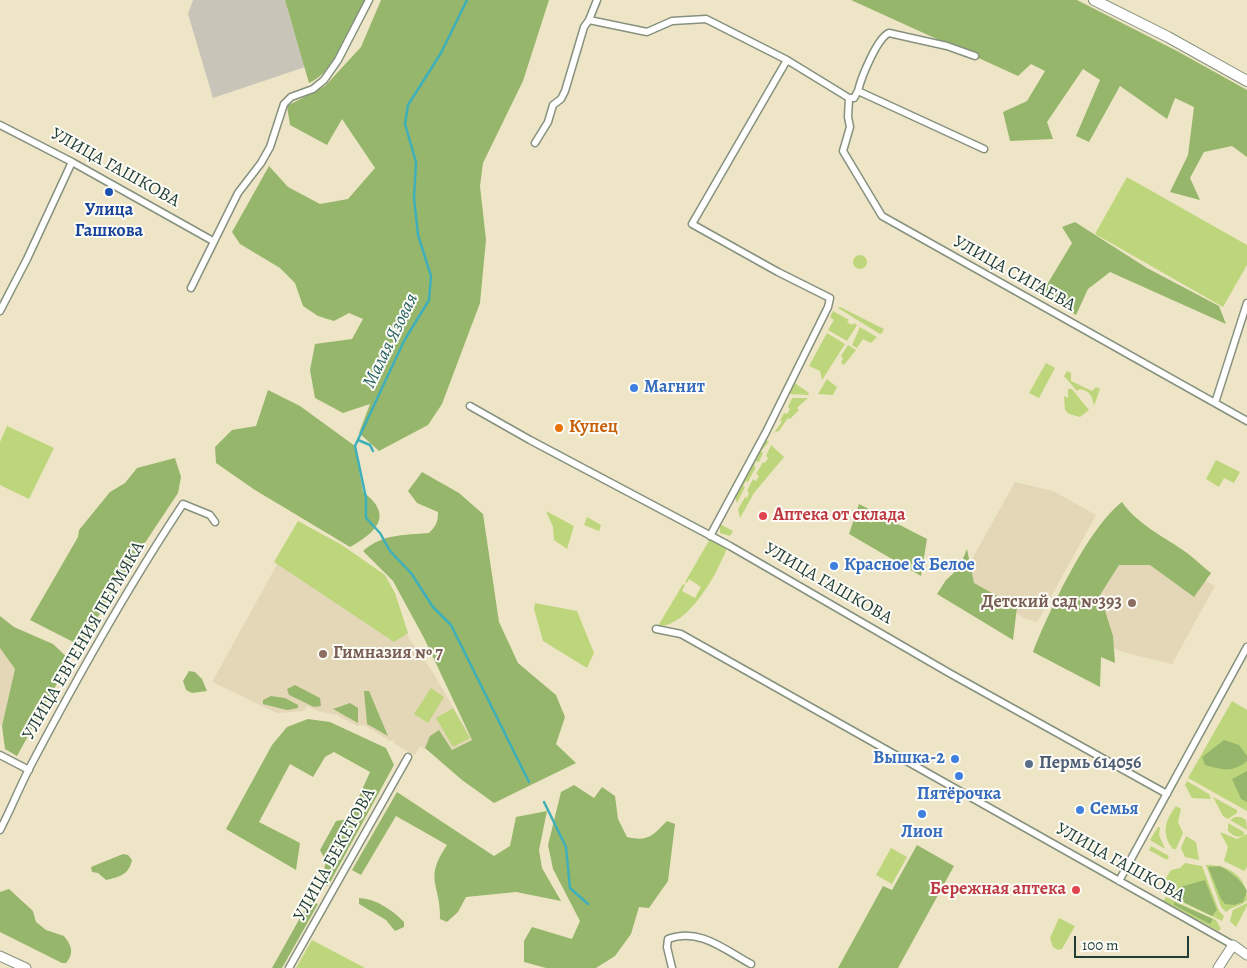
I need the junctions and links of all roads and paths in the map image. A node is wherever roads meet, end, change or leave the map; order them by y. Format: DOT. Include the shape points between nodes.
graph roads {
  1 [pos="369,0"];
  2 [pos="597,0"];
  3 [pos="1094,0"];
  4 [pos="590,20"];
  5 [pos="975,56"];
  6 [pos="786,60"];
  7 [pos="1247,81"];
  8 [pos="858,91"];
  9 [pos="849,98"];
  10 [pos="0,125"];
  11 [pos="535,143"];
  12 [pos="984,149"];
  13 [pos="72,162"];
  14 [pos="213,241"];
  15 [pos="191,288"];
  16 [pos="1247,304"];
  17 [pos="0,311"];
  18 [pos="1215,403"];
  19 [pos="470,406"];
  20 [pos="1247,421"];
  21 [pos="215,522"];
  22 [pos="710,536"];
  23 [pos="656,630"];
  24 [pos="1247,647"];
  25 [pos="0,754"];
  26 [pos="408,757"];
  27 [pos="29,770"];
  28 [pos="1167,794"];
  29 [pos="0,830"];
  30 [pos="1119,881"];
  31 [pos="1233,946"];
  32 [pos="1247,955"];
  33 [pos="0,956"];
  34 [pos="751,964"];
  35 [pos="26,968"];
  36 [pos="289,968"];
  37 [pos="672,968"];
  38 [pos="1218,968"];
  1 -- 14 [label="street" via="324,80 313,89 291,97 280,112 270,147 238,194"];
  2 -- 4 [label="street"];
  3 -- 7 [label="main road"];
  4 -- 6 [label="street" via="647,32 678,20 706,19"];
  4 -- 11 [label="street" via="584,27 565,91 553,105 548,122"];
  5 -- 8 [label="street" via="889,33 882,38"];
  6 -- 9 [label="street"];
  6 -- 22 [label="street" via="692,224 830,298 798,368"];
  8 -- 9 [label="street" via="854,98"];
  8 -- 12 [label="street"];
  9 -- 18 [label="street, УЛИЦА СИГАЕВА" via="850,127 843,151 882,216"];
  10 -- 13 [label="street, УЛИЦА ГАШКОВА"];
  13 -- 14 [label="street, УЛИЦА ГАШКОВА"];
  13 -- 17 [label="street"];
  14 -- 15 [label="street"];
  16 -- 18 [label="street"];
  18 -- 20 [label="street, УЛИЦА СИГАЕВА"];
  19 -- 22 [label="street, УЛИЦА ГАШКОВА"];
  21 -- 27 [label="street, УЛИЦА ЕВГЕНИЯ ПЕРМЯКА" via="210,515 182,504 84,666"];
  22 -- 28 [label="street, УЛИЦА ГАШКОВА"];
  23 -- 30 [label="street, УЛИЦА ГАШКОВА" via="681,634"];
  24 -- 28 [label="street"];
  25 -- 27 [label="street"];
  26 -- 36 [label="street, УЛИЦА БЕКЕТОВА"];
  27 -- 29 [label="street, УЛИЦА ЕВГЕНИЯ ПЕРМЯКА"];
  28 -- 30 [label="street"];
  30 -- 31 [label="street, УЛИЦА ГАШКОВА"];
  31 -- 32 [label="street, УЛИЦА ГАШКОВА"];
  31 -- 38 [label="street"];
  33 -- 35 [label="street"];
  34 -- 37 [label="street" via="701,936 689,934 668,939"];
}
